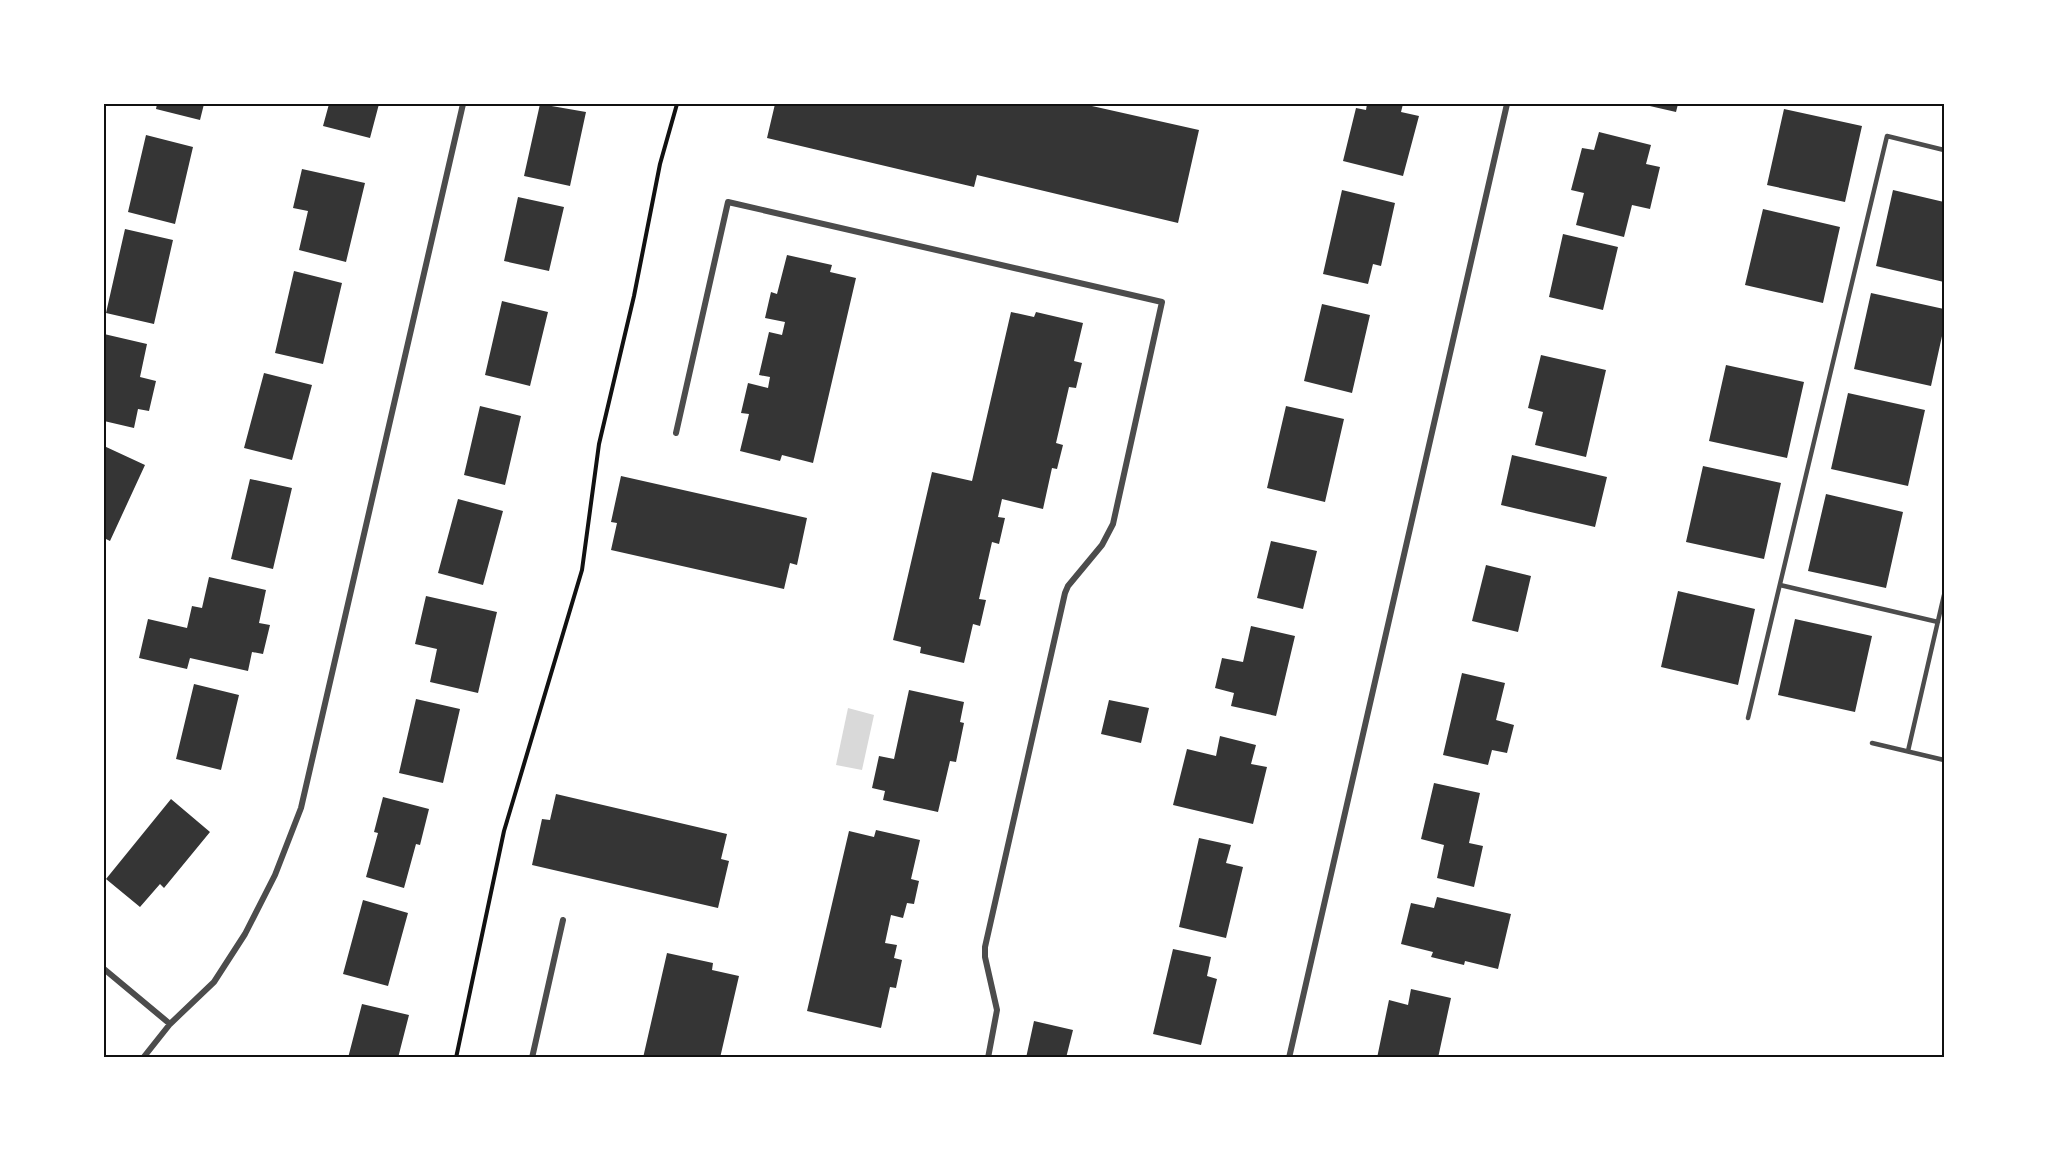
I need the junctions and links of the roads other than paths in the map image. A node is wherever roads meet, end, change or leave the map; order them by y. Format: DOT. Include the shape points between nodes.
graph roads {
  1 [pos="463,104"];
  2 [pos="1507,104"];
  3 [pos="1944,150"];
  4 [pos="676,433"];
  5 [pos="1780,585"];
  6 [pos="1944,595"];
  7 [pos="1938,622"];
  8 [pos="1748,718"];
  9 [pos="1872,743"];
  10 [pos="1908,752"];
  11 [pos="1944,760"];
  12 [pos="563,920"];
  13 [pos="104,969"];
  14 [pos="170,1024"];
  15 [pos="143,1058"];
  16 [pos="532,1058"];
  17 [pos="988,1058"];
  18 [pos="1289,1058"];
  1 -- 14 [label="street" via="301,808 275,875 245,934 214,982"];
  2 -- 18 [label="street"];
  3 -- 5 [label="lane" via="1887,136"];
  4 -- 17 [label="street" via="728,202 1162,302 1113,524 1065,593 985,947 997,1010"];
  5 -- 7 [label="lane"];
  5 -- 8 [label="lane"];
  6 -- 7 [label="lane"];
  7 -- 10 [label="lane"];
  9 -- 10 [label="lane"];
  10 -- 11 [label="lane"];
  12 -- 16 [label="street"];
  13 -- 14 [label="street"];
  14 -- 15 [label="street"];
}
